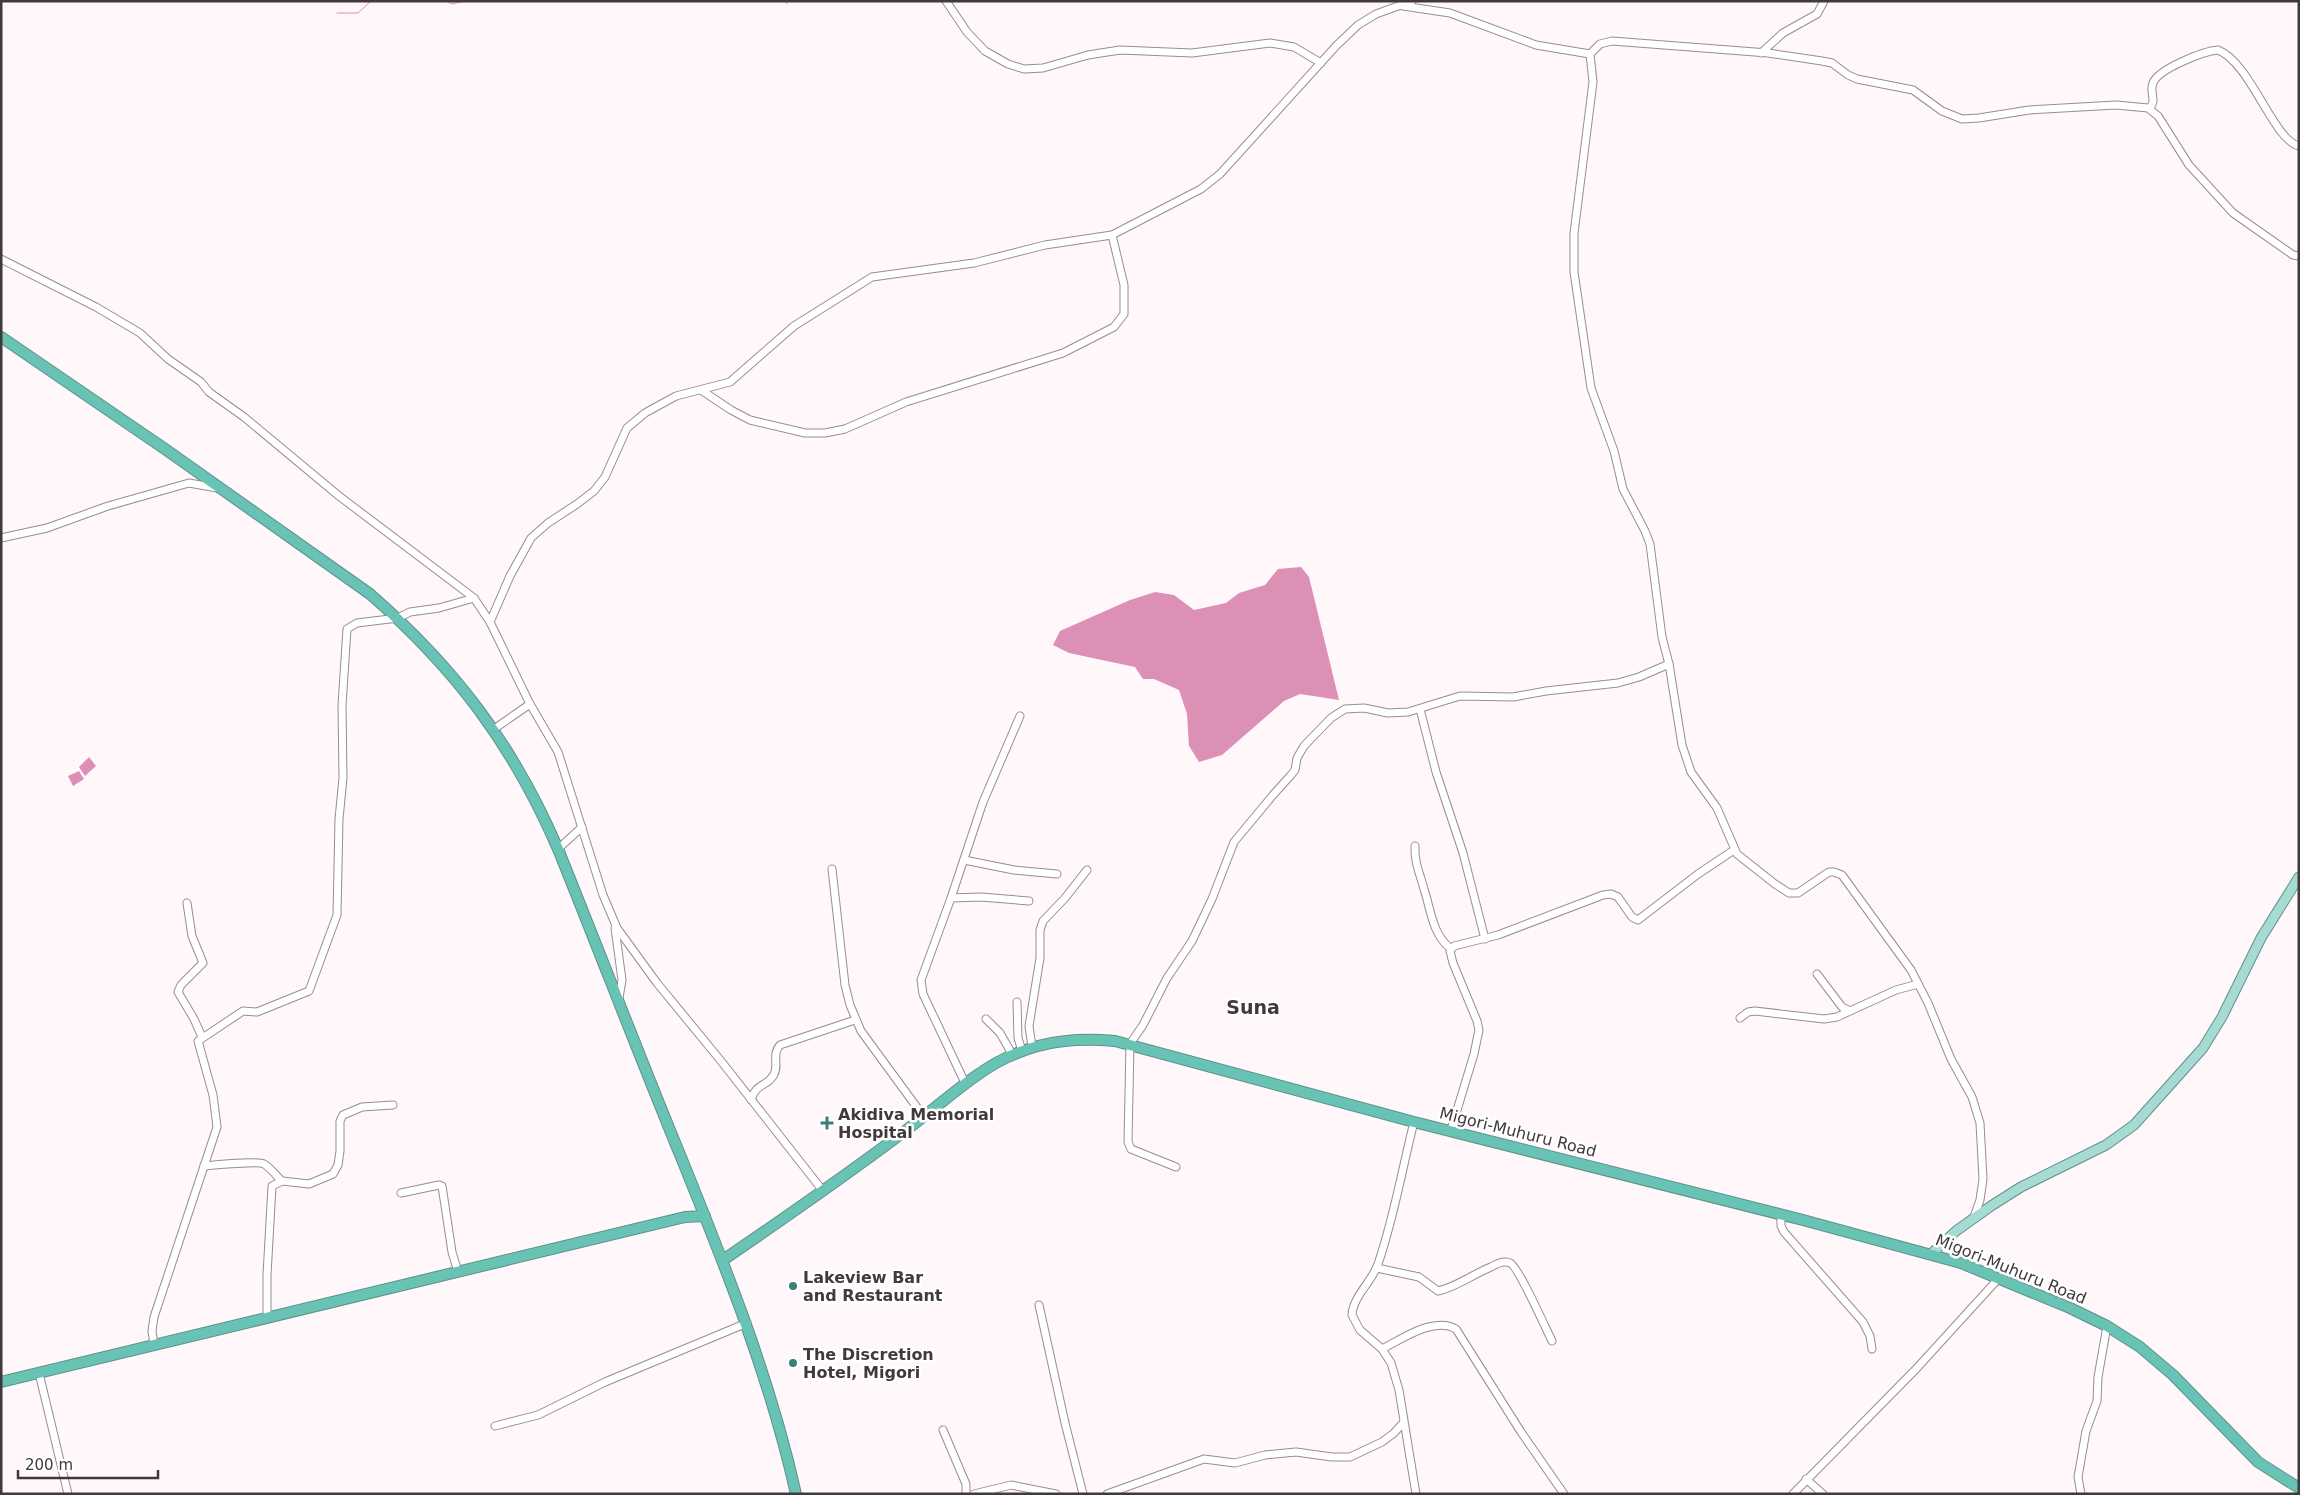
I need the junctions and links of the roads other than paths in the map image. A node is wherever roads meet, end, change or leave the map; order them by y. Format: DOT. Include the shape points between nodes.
graph roads {
  1 [pos="946,1"];
  2 [pos="1412,1"];
  3 [pos="1824,1"];
  4 [pos="1401,6"];
  5 [pos="1761,53"];
  6 [pos="1590,54"];
  7 [pos="1321,62"];
  8 [pos="2150,108"];
  9 [pos="2299,146"];
  10 [pos="1112,235"];
  11 [pos="2299,256"];
  12 [pos="2,262"];
  13 [pos="1,337"];
  14 [pos="701,390"];
  15 [pos="221,489"];
  16 [pos="1,538"];
  17 [pos="474,598"];
  18 [pos="398,618"];
  19 [pos="490,622"];
  20 [pos="1669,664"];
  21 [pos="530,704"];
  22 [pos="1420,709"];
  23 [pos="1020,716"];
  24 [pos="494,729"];
  25 [pos="582,827"];
  26 [pos="1415,846"];
  27 [pos="558,849"];
  28 [pos="1734,850"];
  29 [pos="964,860"];
  30 [pos="832,869"];
  31 [pos="1087,870"];
  32 [pos="1057,874"];
  33 [pos="2299,877"];
  34 [pos="951,898"];
  35 [pos="1029,901"];
  36 [pos="187,903"];
  37 [pos="614,922"];
  38 [pos="1485,939"];
  39 [pos="1451,950"];
  40 [pos="1817,974"];
  41 [pos="1918,984"];
  42 [pos="619,998"];
  43 [pos="1017,1002"];
  44 [pos="1850,1011"];
  45 [pos="1740,1018"];
  46 [pos="986,1019"];
  47 [pos="855,1020"];
  48 [pos="202,1037"];
  49 [pos="1130,1044"];
  50 [pos="1027,1049"];
  51 [pos="1012,1054"];
  52 [pos="966,1085"];
  53 [pos="756,1088"];
  54 [pos="743,1090"];
  55 [pos="751,1100"];
  56 [pos="393,1105"];
  57 [pos="924,1117"];
  58 [pos="1414,1122"];
  59 [pos="1451,1130"];
  60 [pos="204,1166"];
  61 [pos="1176,1167"];
  62 [pos="272,1173"];
  63 [pos="282,1181"];
  64 [pos="272,1186"];
  65 [pos="823,1191"];
  66 [pos="401,1193"];
  67 [pos="704,1211"];
  68 [pos="1781,1214"];
  69 [pos="1974,1218"];
  70 [pos="1932,1253"];
  71 [pos="723,1260"];
  72 [pos="1377,1268"];
  73 [pos="458,1272"];
  74 [pos="1999,1278"];
  75 [pos="1039,1305"];
  76 [pos="267,1318"];
  77 [pos="747,1323"];
  78 [pos="2107,1326"];
  79 [pos="1552,1341"];
  80 [pos="154,1345"];
  81 [pos="1382,1349"];
  82 [pos="1872,1350"];
  83 [pos="39,1373"];
  84 [pos="1,1382"];
  85 [pos="1403,1423"];
  86 [pos="494,1426"];
  87 [pos="943,1430"];
  88 [pos="1806,1479"];
  89 [pos="2299,1488"];
  90 [pos="68,1494"];
  91 [pos="796,1494"];
  92 [pos="966,1494"];
  93 [pos="974,1494"];
  94 [pos="1056,1494"];
  95 [pos="1083,1494"];
  96 [pos="1107,1494"];
  97 [pos="1416,1494"];
  98 [pos="1564,1494"];
  99 [pos="1792,1494"];
  100 [pos="1823,1494"];
  101 [pos="2081,1494"];
  1 -- 7 [label="street" via="966,32 985,51 1024,69 1043,68 1120,50 1192,53 1270,44 1294,47"];
  2 -- 4 [label="street"];
  3 -- 5 [label="street" via="1817,14 1783,34"];
  4 -- 6 [label="street" via="1450,13 1522,42"];
  4 -- 7 [label="street" via="1365,19"];
  5 -- 6 [label="street" via="1612,41 1600,44"];
  5 -- 8 [label="street" via="1832,63 1857,79 1912,90 1942,111 1962,119 2078,107 2121,105"];
  6 -- 20 [label="street" via="1593,82 1574,233 1574,272 1591,388 1614,451 1623,489 1650,544"];
  7 -- 10 [label="street" via="1212,181"];
  8 -- 9 [label="street" via="2154,101 2152,85 2155,78 2189,58 2218,50 2227,55 2254,88 2284,136"];
  8 -- 11 [label="street" via="2189,165 2233,213"];
  10 -- 14 [label="street" via="1045,245 974,263 872,276 794,326 738,377"];
  10 -- 14 [label="street" via="1124,285 1124,314 1114,328 1063,353 906,402 845,429 825,433 805,433 750,420"];
  12 -- 17 [label="street" via="96,307 140,334 333,492"];
  13 -- 15 [label="highway"];
  14 -- 19 [label="street" via="670,398 627,428 600,484 578,504 536,531 526,544"];
  15 -- 16 [label="street" via="189,483 47,528"];
  15 -- 18 [label="highway" via="348,576"];
  17 -- 18 [label="street" via="410,612"];
  17 -- 19 [label="street"];
  18 -- 24 [label="highway" via="456,679"];
  18 -- 48 [label="street" via="356,623 347,629 337,915 310,990 257,1012 242,1011"];
  19 -- 21 [label="street"];
  20 -- 22 [label="street" via="1618,683 1513,697 1460,696"];
  20 -- 28 [label="street" via="1686,761 1717,808"];
  21 -- 24 [label="street"];
  21 -- 25 [label="street" via="558,752"];
  22 -- 38 [label="street"];
  22 -- 49 [label="street" via="1395,713 1364,708 1345,710 1331,718 1304,746 1295,770 1234,842 1192,942 1167,978"];
  23 -- 29 [label="street" via="983,802"];
  24 -- 27 [label="highway" via="527,782"];
  25 -- 27 [label="street"];
  25 -- 37 [label="street"];
  26 -- 39 [label="street" via="1428,908 1440,938"];
  27 -- 42 [label="highway"];
  28 -- 38 [label="street" via="1638,920 1632,918 1618,897 1608,894"];
  28 -- 41 [label="street" via="1760,873 1791,893 1801,892 1828,872 1842,875 1894,945"];
  29 -- 32 [label="street"];
  29 -- 34 [label="street"];
  30 -- 47 [label="street" via="845,986"];
  31 -- 50 [label="street" via="1042,921"];
  33 -- 69 [label="main road" via="2261,938 2203,1048 2134,1125 2114,1141 2021,1188"];
  34 -- 35 [label="street"];
  34 -- 52 [label="street" via="920,980 923,994"];
  36 -- 48 [label="street" via="192,936 203,963 178,992"];
  37 -- 42 [label="street" via="622,970"];
  37 -- 54 [label="street" via="636,956"];
  38 -- 39 [label="street" via="1457,944"];
  39 -- 59 [label="street" via="1479,1030"];
  40 -- 44 [label="street" via="1842,1007"];
  41 -- 44 [label="street" via="1896,990"];
  41 -- 69 [label="street" via="1978,1114 1983,1185"];
  42 -- 67 [label="highway"];
  43 -- 50 [label="street" via="1018,1038"];
  44 -- 45 [label="street" via="1830,1018 1755,1011"];
  46 -- 51 [label="street"];
  47 -- 53 [label="street" via="780,1045 775,1053 773,1077"];
  47 -- 57 [label="street"];
  48 -- 60 [label="street" via="198,1044 218,1120"];
  49 -- 50 [label="highway, Migori-Muhuru Road" via="1074,1039"];
  49 -- 58 [label="highway, Migori-Muhuru Road"];
  49 -- 61 [label="street" via="1128,1142 1131,1149"];
  50 -- 51 [label="highway, Migori-Muhuru Road"];
  51 -- 52 [label="highway, Migori-Muhuru Road"];
  52 -- 57 [label="highway, Migori-Muhuru Road"];
  53 -- 54 [label="street"];
  53 -- 55 [label="street"];
  54 -- 55 [label="street"];
  55 -- 65 [label="street"];
  56 -- 63 [label="street" via="362,1107 343,1115 338,1166 331,1176 308,1184"];
  57 -- 65 [label="highway, Migori-Muhuru Road"];
  58 -- 59 [label="highway, Migori-Muhuru Road"];
  58 -- 72 [label="street"];
  59 -- 68 [label="highway, Migori-Muhuru Road"];
  60 -- 62 [label="street" via="256,1162 264,1164"];
  60 -- 80 [label="street" via="153,1321"];
  62 -- 63 [label="street"];
  62 -- 64 [label="street"];
  63 -- 64 [label="street"];
  64 -- 76 [label="street"];
  65 -- 71 [label="highway, Migori-Muhuru Road"];
  66 -- 73 [label="street" via="442,1186"];
  67 -- 71 [label="highway"];
  67 -- 73 [label="highway"];
  68 -- 70 [label="highway, Migori-Muhuru Road"];
  68 -- 82 [label="street" via="1784,1232 1863,1322"];
  69 -- 70 [label="main road"];
  70 -- 74 [label="highway, Migori-Muhuru Road"];
  71 -- 77 [label="highway"];
  72 -- 79 [label="street" via="1419,1277 1438,1291 1491,1266 1510,1263 1518,1270"];
  72 -- 81 [label="street" via="1356,1301 1352,1315 1360,1330"];
  73 -- 76 [label="highway"];
  74 -- 78 [label="highway, Migori-Muhuru Road"];
  74 -- 88 [label="street" via="1916,1369"];
  75 -- 95 [label="street"];
  76 -- 80 [label="highway"];
  77 -- 86 [label="street" via="605,1382 538,1415"];
  77 -- 91 [label="highway" via="784,1443"];
  78 -- 89 [label="highway, Migori-Muhuru Road" via="2140,1347 2173,1375 2258,1462"];
  78 -- 101 [label="street" via="2097,1401 2086,1431 2078,1477"];
  80 -- 83 [label="highway"];
  81 -- 85 [label="street" via="1395,1375"];
  81 -- 98 [label="street" via="1440,1324 1456,1329"];
  83 -- 84 [label="highway"];
  83 -- 90 [label="street"];
  85 -- 96 [label="street" via="1382,1442 1350,1457 1332,1458 1296,1452 1265,1455 1235,1463 1204,1459"];
  85 -- 97 [label="street"];
  87 -- 92 [label="street" via="966,1484"];
  88 -- 99 [label="street"];
  88 -- 100 [label="street"];
  93 -- 94 [label="street" via="1011,1485"];
}
